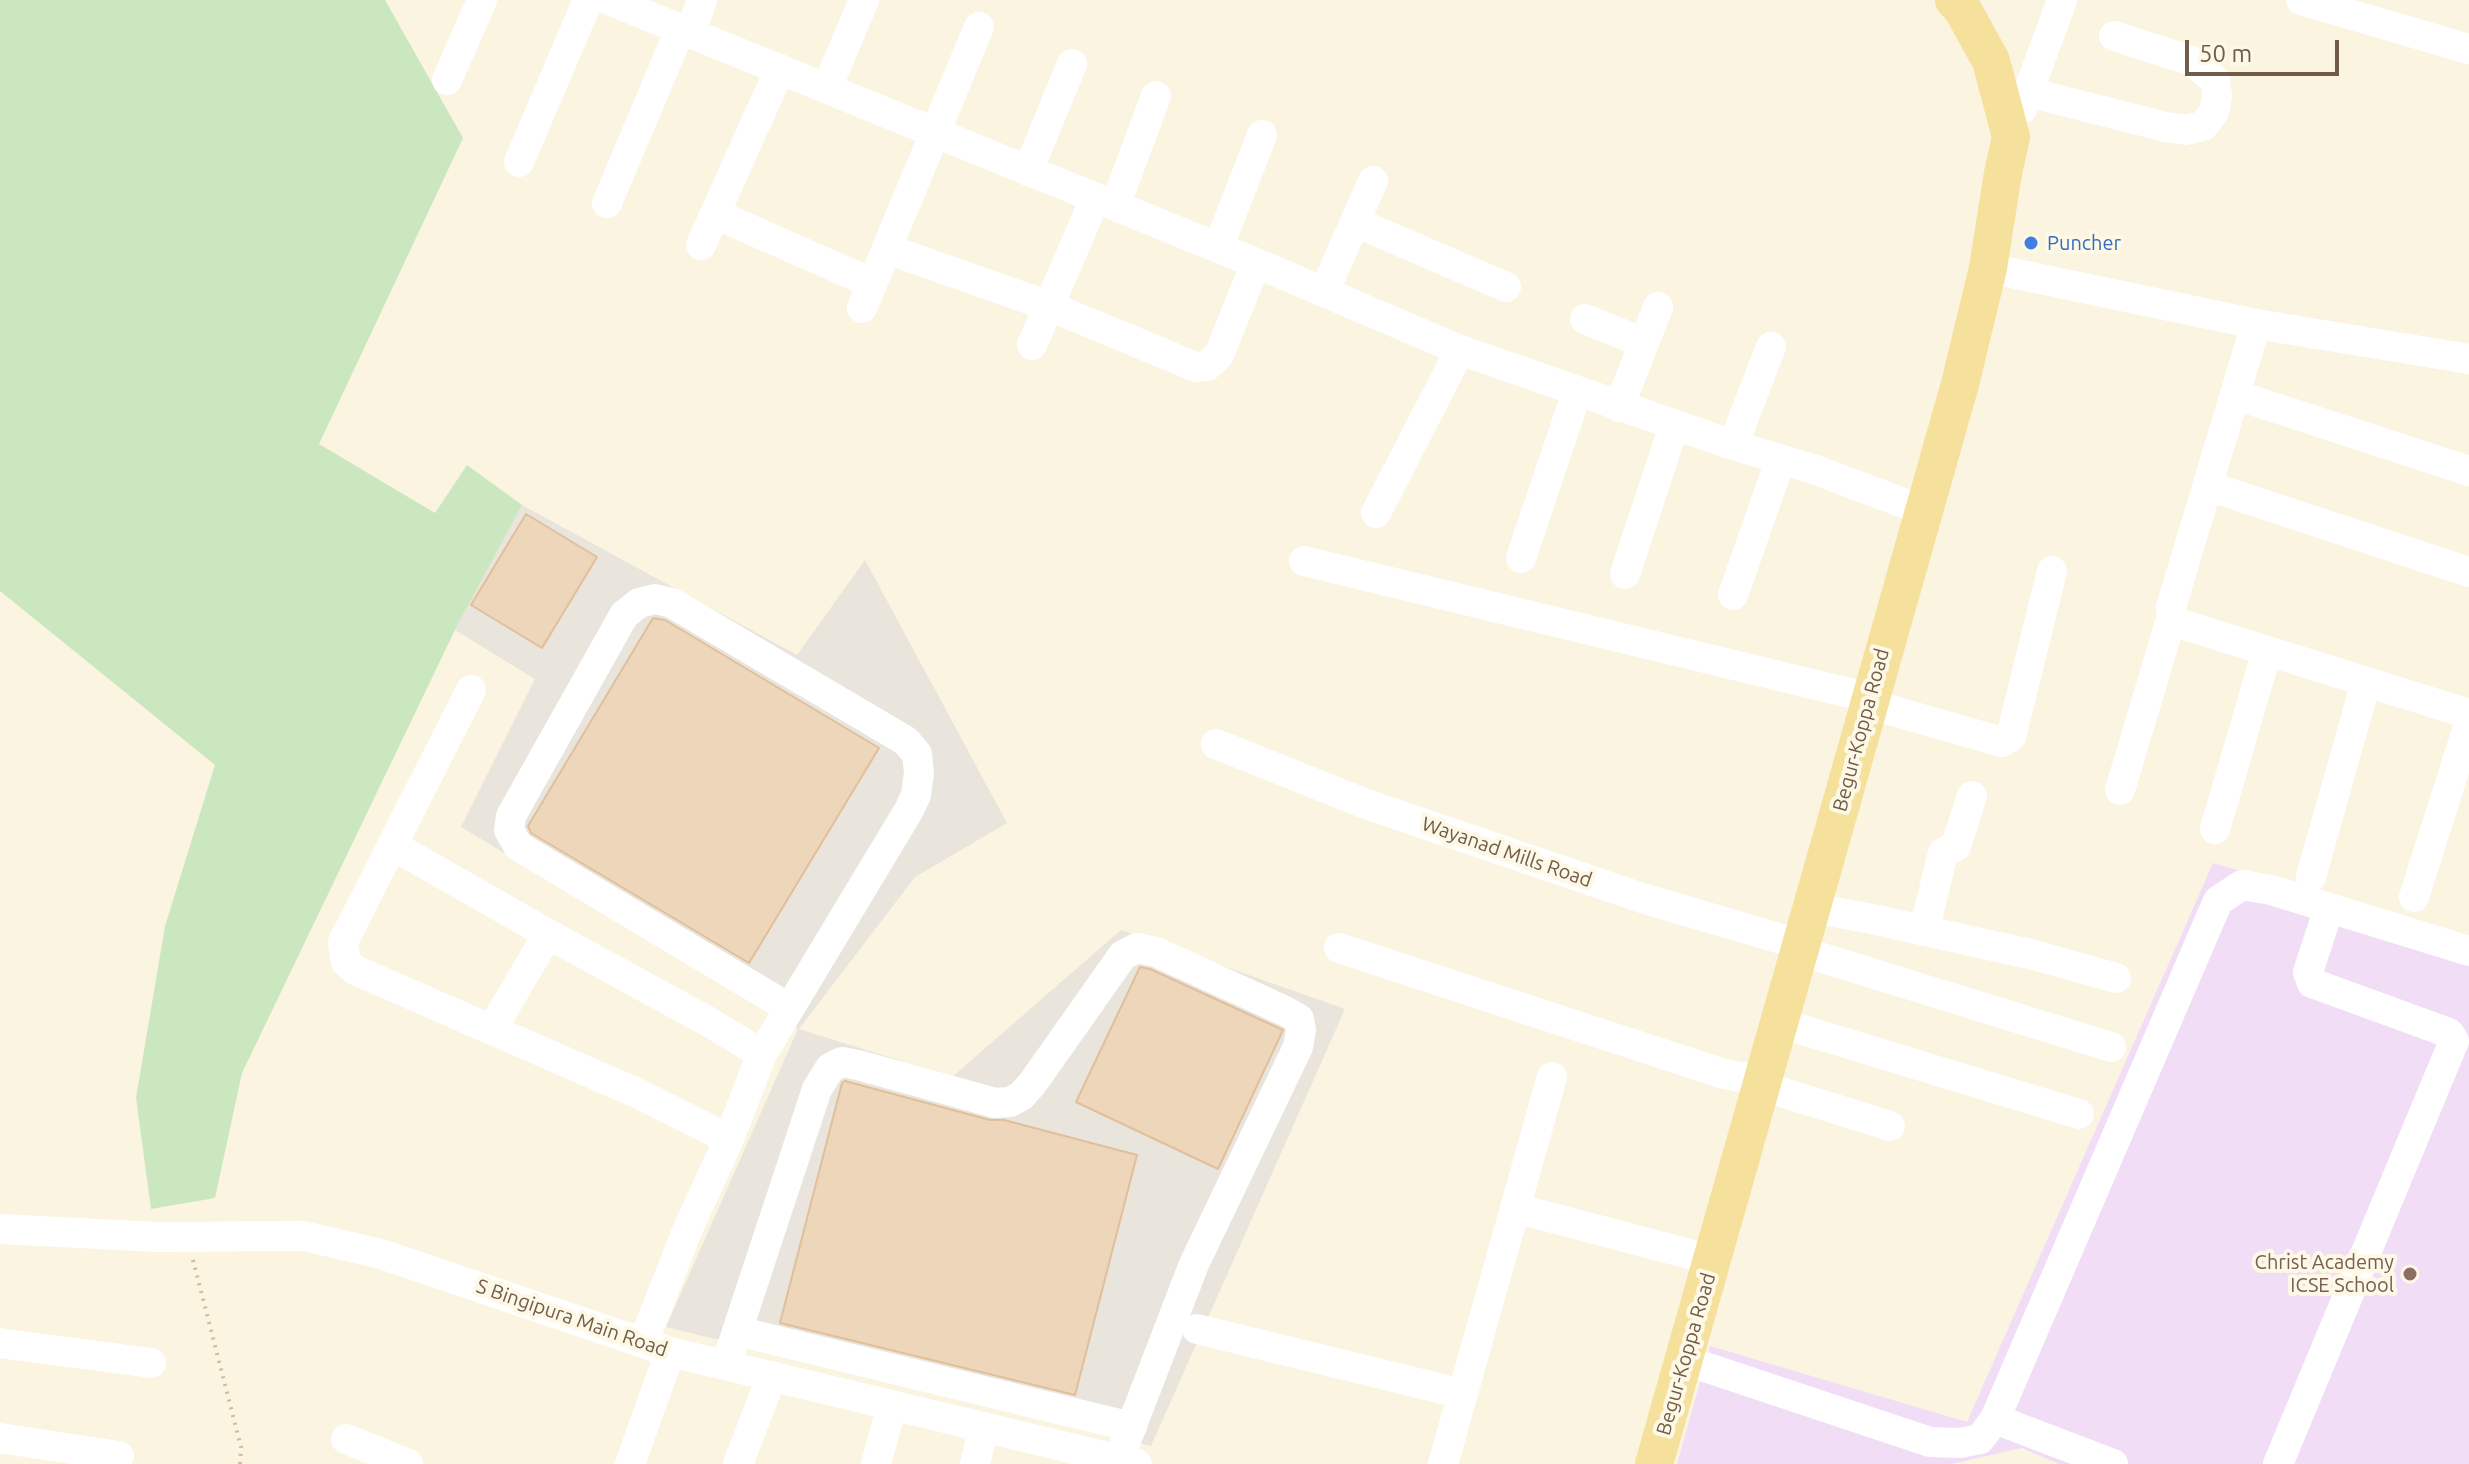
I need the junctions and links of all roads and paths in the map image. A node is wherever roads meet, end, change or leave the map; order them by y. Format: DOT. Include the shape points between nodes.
graph roads {
  1 [pos="482,0"];
  2 [pos="588,0"];
  3 [pos="609,0"];
  4 [pos="702,0"];
  5 [pos="864,0"];
  6 [pos="1954,0"];
  7 [pos="2062,0"];
  8 [pos="2301,0"];
  9 [pos="979,27"];
  10 [pos="685,32"];
  11 [pos="2114,36"];
  12 [pos="2469,49"];
  13 [pos="1072,64"];
  14 [pos="780,69"];
  15 [pos="447,80"];
  16 [pos="827,88"];
  17 [pos="2028,92"];
  18 [pos="1156,96"];
  19 [pos="935,133"];
  20 [pos="1262,135"];
  21 [pos="2011,137"];
  22 [pos="519,162"];
  23 [pos="1028,171"];
  24 [pos="1373,181"];
  25 [pos="1105,202"];
  26 [pos="607,203"];
  27 [pos="715,214"];
  28 [pos="1355,222"];
  29 [pos="701,245"];
  30 [pos="1218,248"];
  31 [pos="887,249"];
  32 [pos="1256,263"];
  33 [pos="1988,268"];
  34 [pos="1506,287"];
  35 [pos="1324,292"];
  36 [pos="1049,306"];
  37 [pos="1658,307"];
  38 [pos="1585,319"];
  39 [pos="2256,324"];
  40 [pos="1644,343"];
  41 [pos="1032,345"];
  42 [pos="1771,347"];
  43 [pos="1460,350"];
  44 [pos="2469,359"];
  45 [pos="1577,392"];
  46 [pos="2236,395"];
  47 [pos="1619,407"];
  48 [pos="1674,426"];
  49 [pos="1733,445"];
  50 [pos="1774,461"];
  51 [pos="2469,471"];
  52 [pos="2208,486"];
  53 [pos="1376,513"];
  54 [pos="1920,518"];
  55 [pos="1521,558"];
  56 [pos="1304,561"];
  57 [pos="2052,571"];
  58 [pos="2469,572"];
  59 [pos="1625,574"];
  60 [pos="1733,595"];
  61 [pos="2172,616"];
  62 [pos="2267,651"];
  63 [pos="2366,682"];
  64 [pos="471,690"];
  65 [pos="1869,701"];
  66 [pos="2469,714"];
  67 [pos="2469,724"];
  68 [pos="1216,744"];
  69 [pos="2120,790"];
  70 [pos="1972,796"];
  71 [pos="2215,829"];
  72 [pos="392,845"];
  73 [pos="2311,877"];
  74 [pos="2414,897"];
  75 [pos="1812,908"];
  76 [pos="2329,908"];
  77 [pos="1924,931"];
  78 [pos="548,934"];
  79 [pos="1339,948"];
  80 [pos="1801,948"];
  81 [pos="2469,951"];
  82 [pos="2116,978"];
  83 [pos="789,1008"];
  84 [pos="1780,1023"];
  85 [pos="492,1029"];
  86 [pos="2111,1047"];
  87 [pos="762,1054"];
  88 [pos="2457,1067"];
  89 [pos="1552,1077"];
  90 [pos="1762,1084"];
  91 [pos="2079,1114"];
  92 [pos="1890,1126"];
  93 [pos="729,1139"];
  94 [pos="1515,1208"];
  95 [pos="0,1233"];
  96 [pos="188,1237"];
  97 [pos="1712,1260"];
  98 [pos="1197,1329"];
  99 [pos="737,1331"];
  100 [pos="0,1343"];
  101 [pos="656,1347"];
  102 [pos="1684,1360"];
  103 [pos="151,1363"];
  104 [pos="726,1365"];
  105 [pos="772,1376"];
  106 [pos="1463,1394"];
  107 [pos="892,1405"];
  108 [pos="1995,1419"];
  109 [pos="984,1427"];
  110 [pos="1132,1427"];
  111 [pos="0,1438"];
  112 [pos="346,1439"];
  113 [pos="119,1456"];
  114 [pos="1084,1458"];
  115 [pos="1129,1462"];
  116 [pos="240,1464"];
  117 [pos="408,1464"];
  118 [pos="630,1464"];
  119 [pos="738,1464"];
  120 [pos="876,1464"];
  121 [pos="975,1464"];
  122 [pos="1443,1464"];
  123 [pos="1654,1464"];
  124 [pos="2113,1464"];
  125 [pos="2278,1464"];
  1 -- 15 [label="street"];
  2 -- 22 [label="street"];
  3 -- 10 [label="street"];
  4 -- 10 [label="street"];
  5 -- 16 [label="street"];
  6 -- 21 [label="main road, Begur-Koppa Road" via="1991,61"];
  7 -- 17 [label="street"];
  8 -- 12 [label="street"];
  9 -- 19 [label="street"];
  10 -- 14 [label="street"];
  10 -- 26 [label="street"];
  11 -- 17 [label="street" via="2192,61 2215,80 2214,112 2203,126 2166,127"];
  13 -- 23 [label="street"];
  14 -- 16 [label="street"];
  14 -- 27 [label="street"];
  16 -- 19 [label="street"];
  17 -- 21 [label="street"];
  18 -- 25 [label="street"];
  19 -- 23 [label="street"];
  19 -- 31 [label="street"];
  20 -- 30 [label="street"];
  21 -- 33 [label="main road, Begur-Koppa Road"];
  23 -- 25 [label="street"];
  24 -- 28 [label="street"];
  25 -- 30 [label="street"];
  25 -- 36 [label="street"];
  27 -- 29 [label="street"];
  27 -- 31 [label="street" via="867,295"];
  28 -- 34 [label="street"];
  28 -- 35 [label="street"];
  30 -- 32 [label="street"];
  31 -- 36 [label="street"];
  32 -- 35 [label="street"];
  32 -- 36 [label="street" via="1219,355 1207,366 1196,367"];
  33 -- 39 [label="street"];
  33 -- 54 [label="main road, Begur-Koppa Road"];
  35 -- 43 [label="street"];
  36 -- 41 [label="street"];
  37 -- 40 [label="street"];
  38 -- 40 [label="street"];
  39 -- 44 [label="street"];
  39 -- 46 [label="street"];
  40 -- 47 [label="street"];
  42 -- 49 [label="street"];
  43 -- 45 [label="street"];
  43 -- 53 [label="street"];
  45 -- 47 [label="street"];
  45 -- 55 [label="street"];
  46 -- 51 [label="street"];
  46 -- 52 [label="street"];
  47 -- 48 [label="street"];
  48 -- 49 [label="street"];
  48 -- 59 [label="street"];
  49 -- 50 [label="street"];
  50 -- 54 [label="street" via="1816,470"];
  50 -- 60 [label="street"];
  52 -- 58 [label="street"];
  52 -- 61 [label="street"];
  54 -- 65 [label="main road, Begur-Koppa Road"];
  56 -- 65 [label="street"];
  57 -- 65 [label="street" via="2011,737 2002,742"];
  61 -- 62 [label="street" via="2178,623"];
  61 -- 69 [label="street"];
  62 -- 63 [label="street"];
  62 -- 71 [label="street"];
  63 -- 66 [label="street"];
  63 -- 73 [label="street"];
  64 -- 72 [label="street"];
  65 -- 75 [label="main road, Begur-Koppa Road"];
  67 -- 74 [label="street"];
  68 -- 80 [label="street, Wayanad Mills Road" via="1395,814"];
  70 -- 77 [label="street" via="1956,846 1943,853"];
  72 -- 78 [label="street"];
  72 -- 85 [label="street" via="343,942 346,962"];
  75 -- 77 [label="street"];
  75 -- 80 [label="main road, Begur-Koppa Road"];
  76 -- 81 [label="street"];
  76 -- 88 [label="street" via="2308,972 2312,983 2449,1033"];
  76 -- 108 [label="street" via="2242,885 2218,901"];
  77 -- 82 [label="street"];
  78 -- 85 [label="street"];
  78 -- 87 [label="street"];
  79 -- 90 [label="street"];
  80 -- 84 [label="main road, Begur-Koppa Road"];
  80 -- 86 [label="street, Wayanad Mills Road"];
  83 -- 83 [label="street" via="909,810 916,795 917,754 906,741 672,603 639,603 624,615 511,816 509,830 518,846"];
  83 -- 87 [label="street"];
  84 -- 90 [label="main road, Begur-Koppa Road"];
  84 -- 91 [label="street"];
  85 -- 93 [label="street"];
  87 -- 93 [label="street"];
  88 -- 125 [label="street"];
  89 -- 94 [label="street"];
  90 -- 92 [label="street"];
  90 -- 97 [label="main road, Begur-Koppa Road"];
  93 -- 101 [label="street" via="687,1231"];
  94 -- 97 [label="street"];
  94 -- 106 [label="street"];
  95 -- 96 [label="street, S Bingipura Main Road"];
  96 -- 101 [label="street, S Bingipura Main Road" via="304,1236 396,1259"];
  96 -- 116 [label="path" via="241,1447"];
  97 -- 102 [label="main road, Begur-Koppa Road"];
  98 -- 106 [label="street"];
  99 -- 104 [label="street"];
  99 -- 110 [label="street"];
  99 -- 110 [label="street" via="817,1089 830,1068 842,1062 858,1065 995,1103 1010,1102 1032,1084 1123,955 1137,948 1156,952 1273,1004 1299,1019 1301,1030 1298,1047 1194,1264"];
  100 -- 103 [label="street"];
  101 -- 104 [label="street, S Bingipura Main Road"];
  101 -- 118 [label="street"];
  102 -- 108 [label="street" via="1930,1442 1980,1439"];
  102 -- 123 [label="main road, Begur-Koppa Road"];
  104 -- 105 [label="street, S Bingipura Main Road"];
  105 -- 107 [label="street, S Bingipura Main Road"];
  105 -- 119 [label="street"];
  106 -- 122 [label="street"];
  107 -- 109 [label="street, S Bingipura Main Road"];
  107 -- 120 [label="street"];
  108 -- 124 [label="street"];
  109 -- 114 [label="street, S Bingipura Main Road"];
  109 -- 121 [label="street"];
  110 -- 115 [label="street"];
  111 -- 113 [label="street"];
  112 -- 117 [label="street"];
  114 -- 115 [label="street, S Bingipura Main Road"];
}
